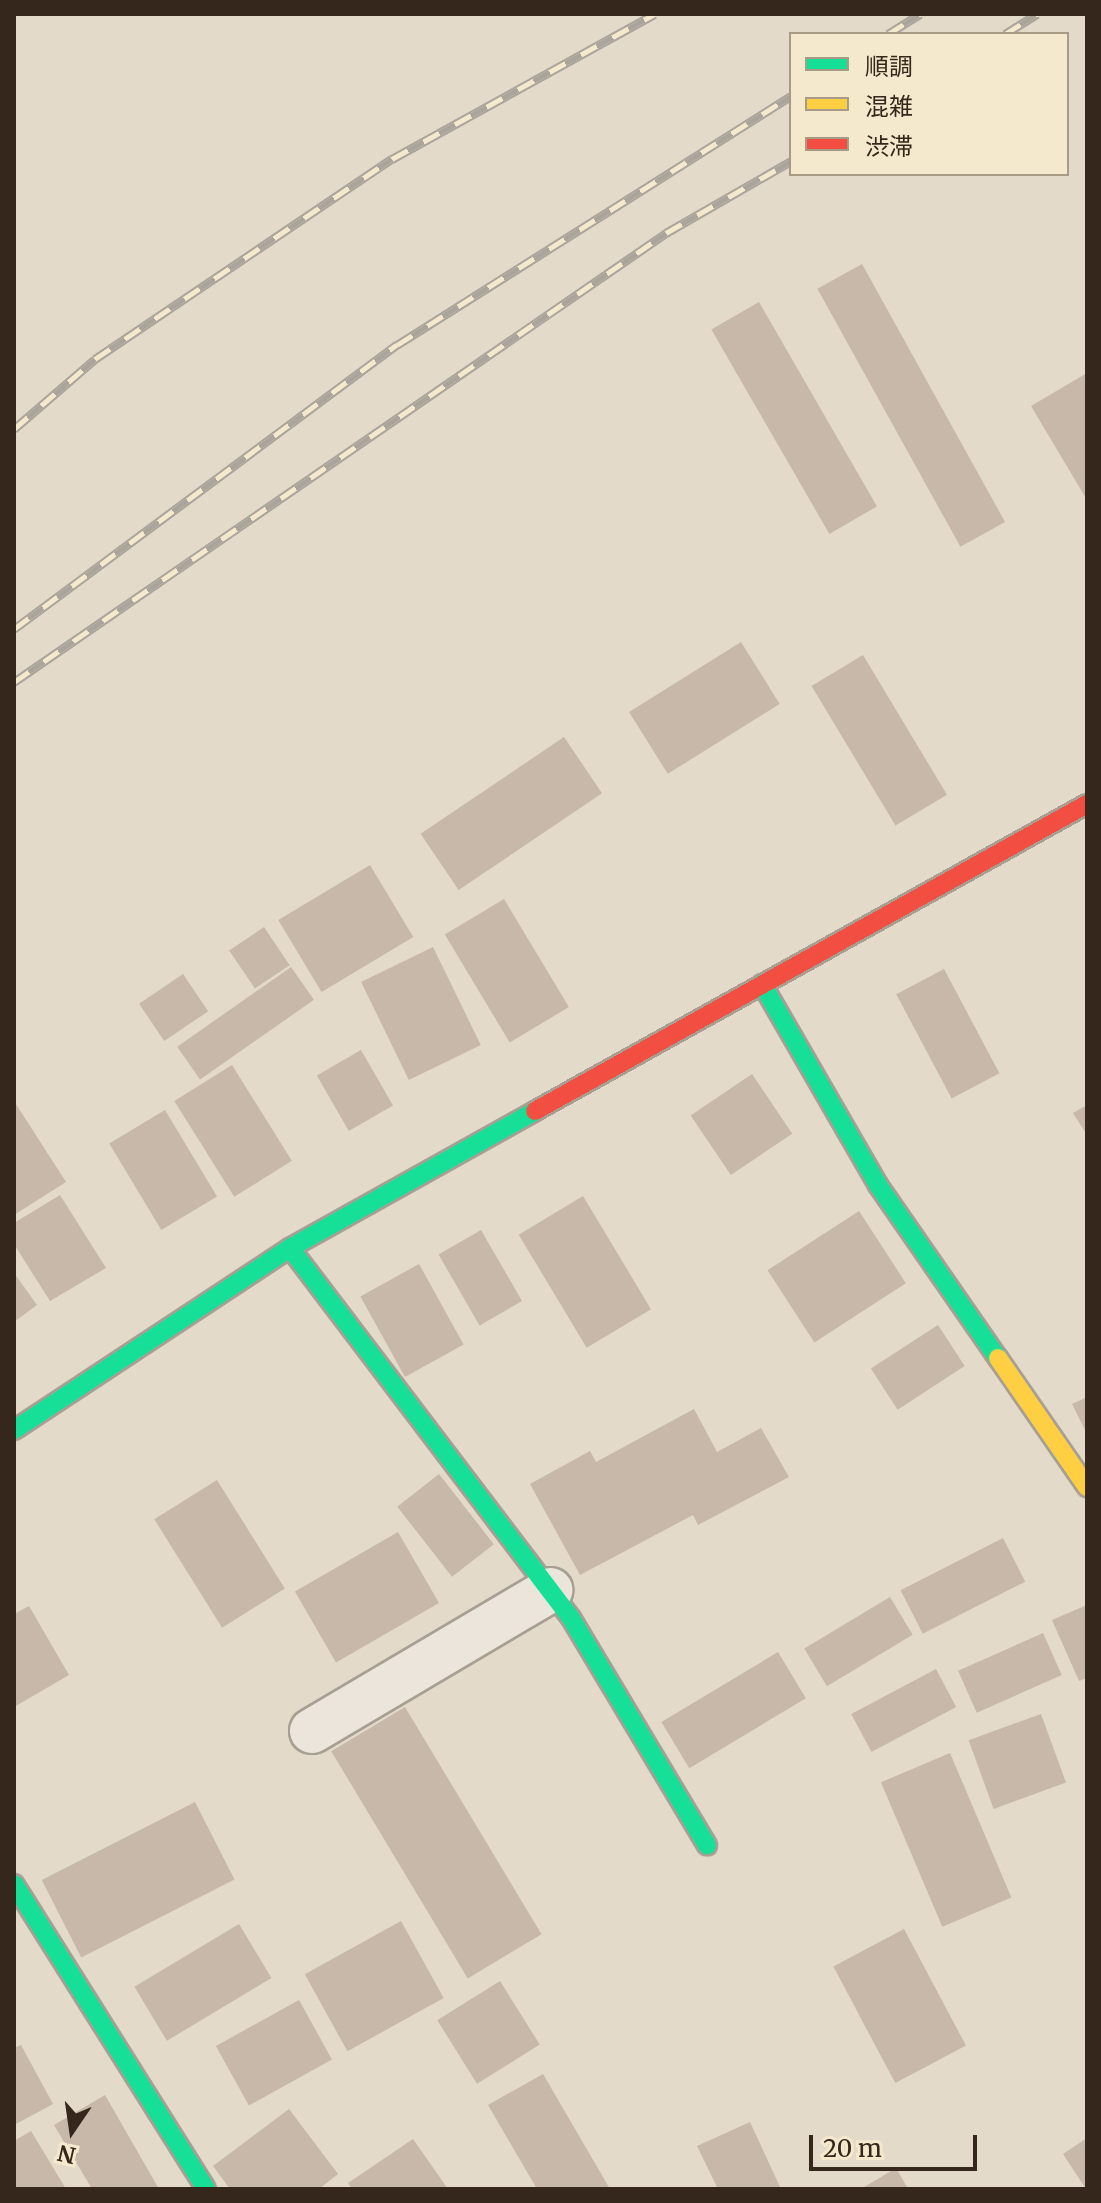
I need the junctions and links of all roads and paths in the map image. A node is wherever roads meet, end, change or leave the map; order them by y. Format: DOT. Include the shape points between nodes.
graph roads {
  1 [pos="1087,804"];
  2 [pos="762,984"];
  3 [pos="290,1248"];
  4 [pos="14,1430"];
  5 [pos="1087,1487"];
  6 [pos="550,1590"];
  7 [pos="312,1731"];
  8 [pos="707,1845"];
  9 [pos="14,1884"];
  10 [pos="206,2189"];
  1 -- 2 [label="street"];
  2 -- 3 [label="street"];
  2 -- 5 [label="street" via="878,1185"];
  3 -- 4 [label="street"];
  3 -- 6 [label="street"];
  6 -- 7 [label="street"];
  6 -- 8 [label="street"];
  9 -- 10 [label="street"];
}
